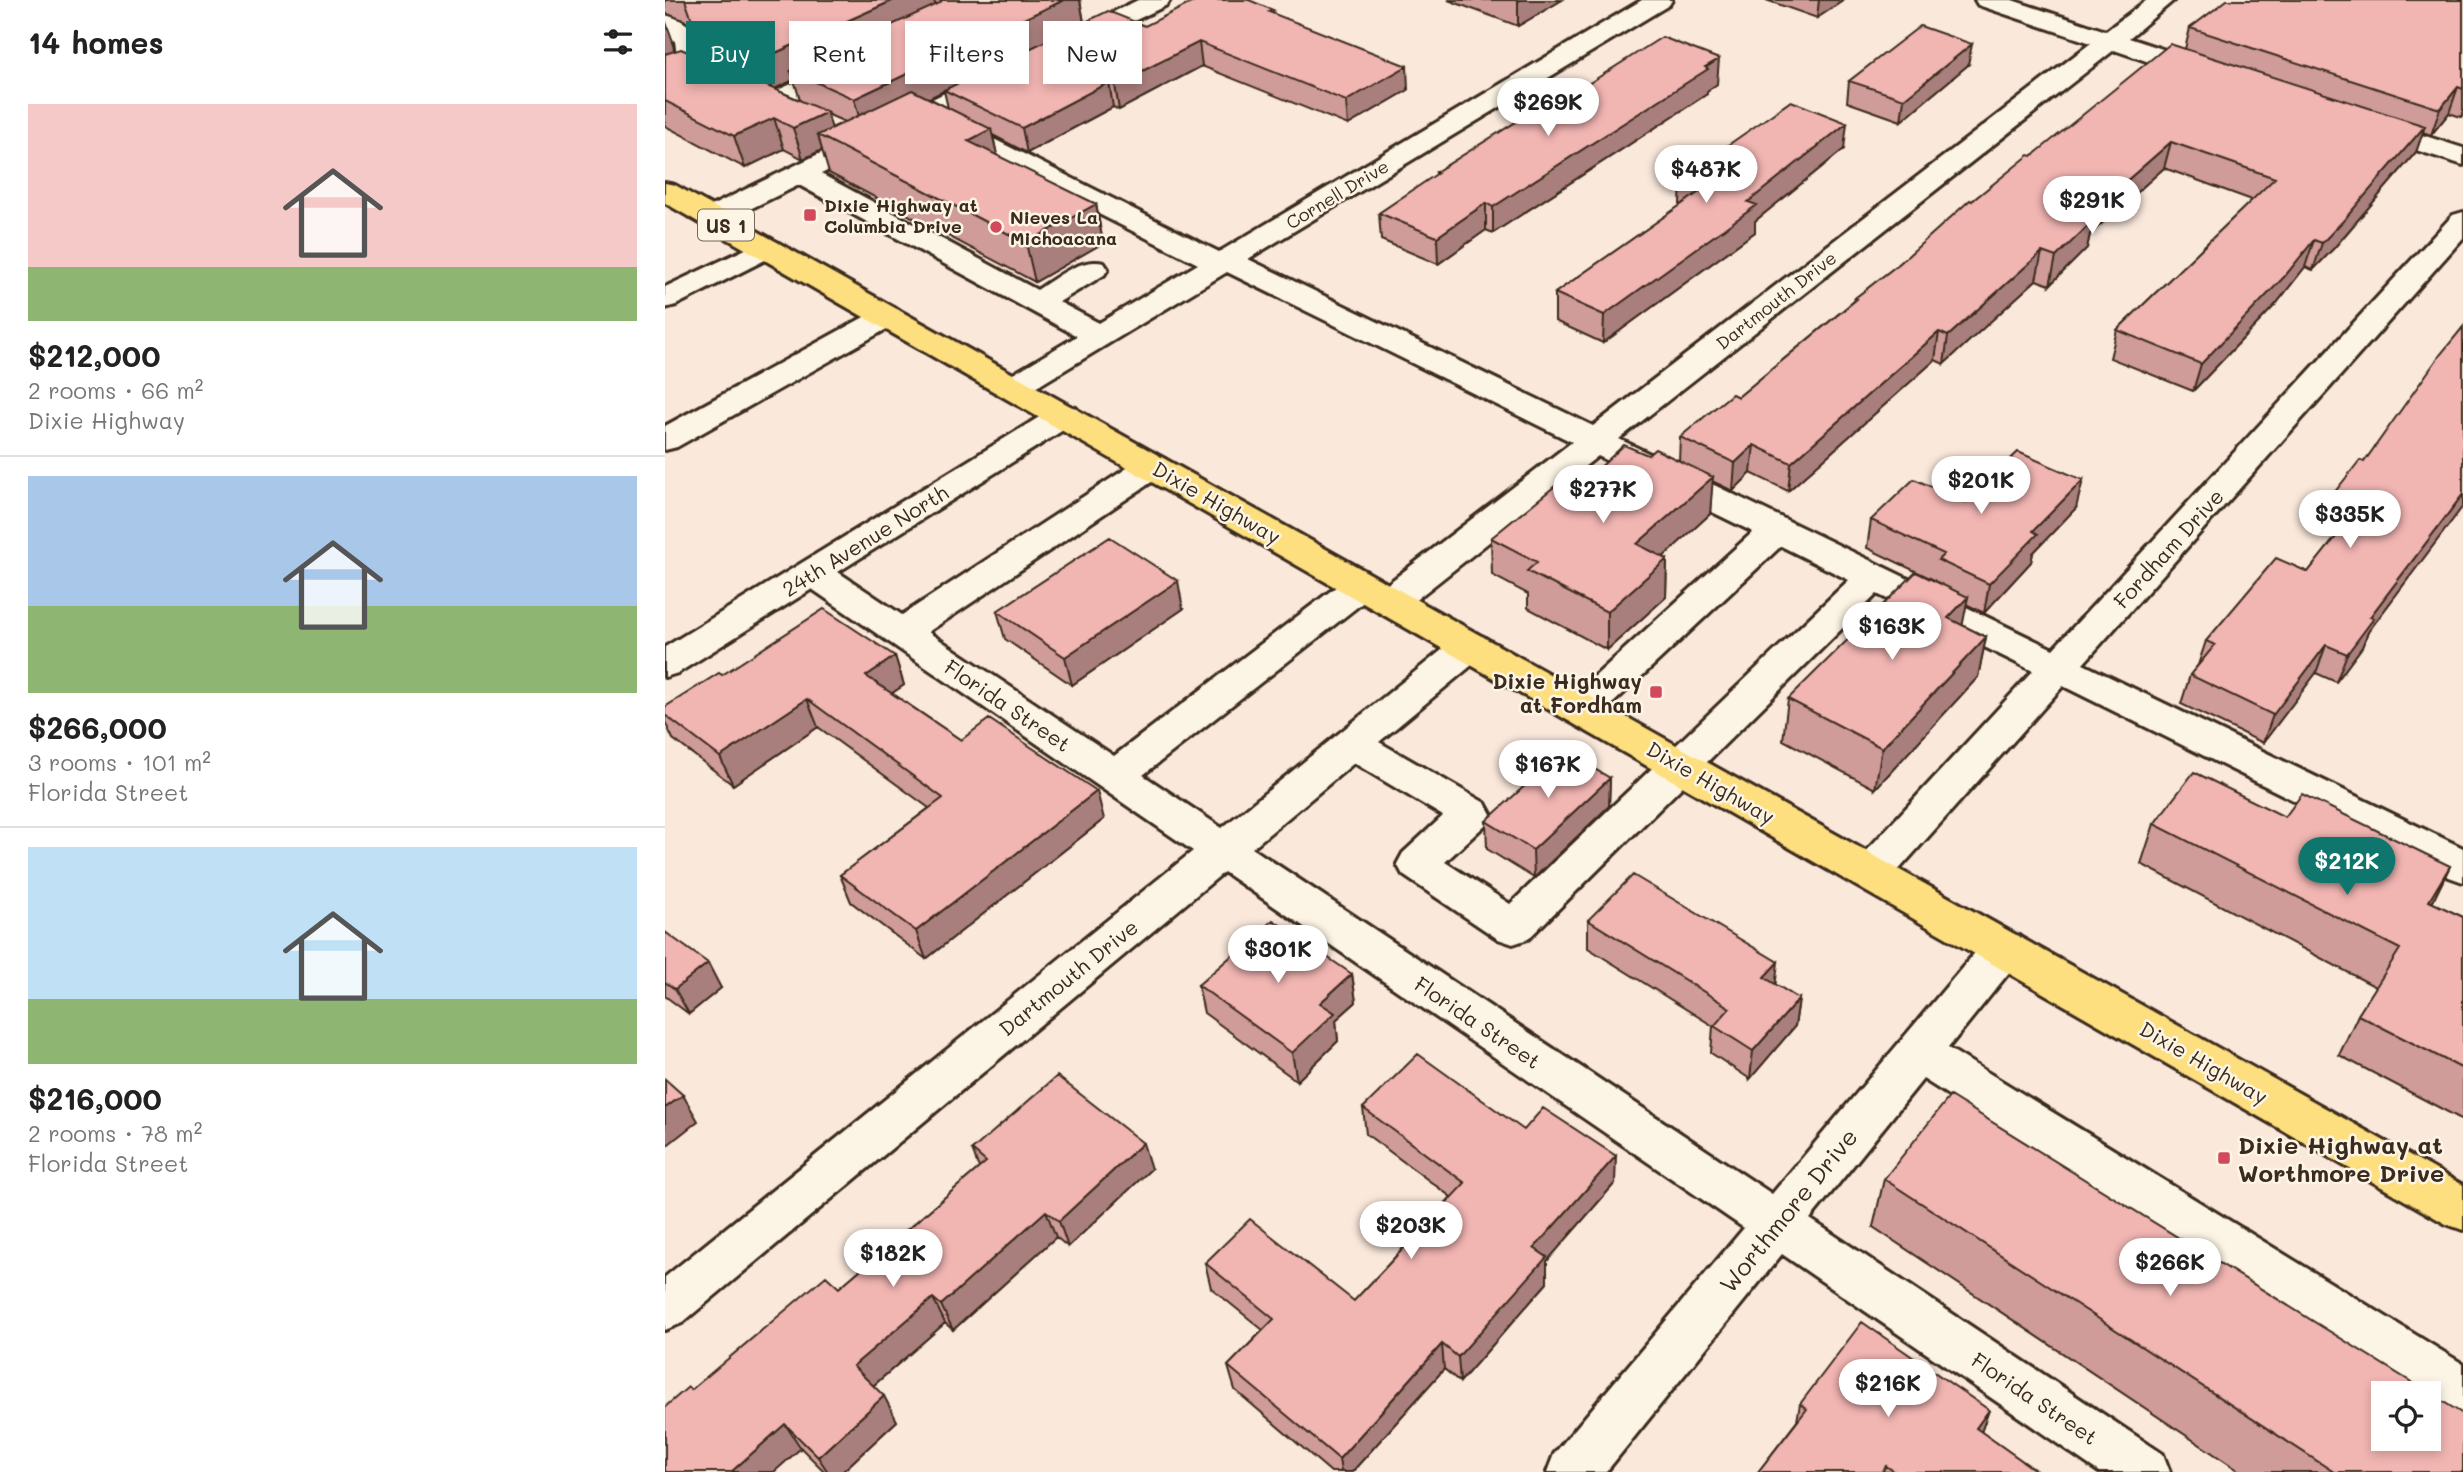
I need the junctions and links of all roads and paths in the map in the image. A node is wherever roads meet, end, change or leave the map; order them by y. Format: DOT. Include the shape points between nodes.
graph roads {
  1 [pos="1158,0"];
  2 [pos="1660,0"];
  3 [pos="1987,0"];
  4 [pos="2162,0"];
  5 [pos="1114,21"];
  6 [pos="665,23"];
  7 [pos="2109,40"];
  8 [pos="665,79"];
  9 [pos="2231,81"];
  10 [pos="797,84"];
  11 [pos="984,84"];
  12 [pos="798,114"];
  13 [pos="922,114"];
  14 [pos="2347,119"];
  15 [pos="837,130"];
  16 [pos="864,143"];
  17 [pos="2463,158"];
  18 [pos="800,174"];
  19 [pos="665,191"];
  20 [pos="711,217"];
  21 [pos="2463,221"];
  22 [pos="767,248"];
  23 [pos="1224,262"];
  24 [pos="1093,269"];
  25 [pos="665,299"];
  26 [pos="1037,302"];
  27 [pos="888,316"];
  28 [pos="1100,336"];
  29 [pos="1014,387"];
  30 [pos="1065,415"];
  31 [pos="665,440"];
  32 [pos="1595,441"];
  33 [pos="1153,466"];
  34 [pos="1777,530"];
  35 [pos="812,572"];
  36 [pos="1873,577"];
  37 [pos="1376,593"];
  38 [pos="901,633"];
  39 [pos="1471,646"];
  40 [pos="665,664"];
  41 [pos="2059,668"];
  42 [pos="1583,709"];
  43 [pos="1352,744"];
  44 [pos="1681,765"];
  45 [pos="1114,777"];
  46 [pos="1223,850"];
  47 [pos="2463,866"];
  48 [pos="1871,873"];
  49 [pos="2004,948"];
  50 [pos="1918,1053"];
  51 [pos="2463,1209"];
  52 [pos="1777,1223"];
  53 [pos="665,1307"];
  54 [pos="2463,1392"];
  55 [pos="1573,1472"];
  56 [pos="2144,1472"];
  1 -- 5 [label="street"];
  2 -- 23 [label="street, Cornell Drive"];
  3 -- 7 [label="street"];
  4 -- 7 [label="street, Dartmouth Drive"];
  6 -- 8 [label="street" via="687,38 703,72"];
  7 -- 9 [label="street"];
  7 -- 32 [label="street, Dartmouth Drive"];
  10 -- 12 [label="street" via="761,97"];
  11 -- 13 [label="street"];
  13 -- 16 [label="street"];
  13 -- 23 [label="street"];
  14 -- 17 [label="street"];
  15 -- 16 [label="street"];
  16 -- 18 [label="street"];
  18 -- 20 [label="street"];
  18 -- 26 [label="street"];
  19 -- 20 [label="main road, Dixie Highway / US 1"];
  20 -- 22 [label="main road, Dixie Highway / US 1"];
  21 -- 41 [label="street, Fordham Drive"];
  22 -- 25 [label="street"];
  22 -- 27 [label="main road, Dixie Highway / US 1"];
  23 -- 28 [label="street, Cornell Drive"];
  23 -- 32 [label="street"];
  24 -- 26 [label="street"];
  26 -- 28 [label="street"];
  27 -- 29 [label="main road, Dixie Highway / US 1"];
  27 -- 31 [label="street"];
  28 -- 29 [label="street, Cornell Drive"];
  29 -- 30 [label="main road, Dixie Highway / US 1"];
  30 -- 33 [label="main road, Dixie Highway / US 1"];
  30 -- 35 [label="street, 24th Avenue North"];
  32 -- 34 [label="street"];
  32 -- 37 [label="street, Dartmouth Drive"];
  33 -- 37 [label="main road, Dixie Highway / US 1"];
  33 -- 38 [label="street"];
  34 -- 36 [label="street"];
  34 -- 42 [label="street"];
  35 -- 38 [label="street, Florida Street"];
  35 -- 40 [label="street, 24th Avenue North"];
  36 -- 41 [label="street"];
  36 -- 44 [label="street"];
  37 -- 39 [label="main road, Dixie Highway / US 1"];
  37 -- 45 [label="street, Dartmouth Drive"];
  38 -- 45 [label="street, Florida Street"];
  39 -- 42 [label="main road, Dixie Highway / US 1"];
  39 -- 43 [label="street, Dartmouth Drive"];
  41 -- 47 [label="street"];
  41 -- 48 [label="street, Fordham Drive"];
  42 -- 44 [label="main road, Dixie Highway / US 1"];
  43 -- 44 [label="street" via="1471,814 1417,864 1513,927"];
  43 -- 46 [label="street, Dartmouth Drive"];
  44 -- 48 [label="main road, Dixie Highway / US 1"];
  45 -- 46 [label="street, Florida Street"];
  46 -- 52 [label="street, Florida Street"];
  46 -- 53 [label="street, Dartmouth Drive"];
  48 -- 49 [label="main road, Dixie Highway / US 1"];
  49 -- 50 [label="street, Worthmore Drive"];
  49 -- 51 [label="main road, Dixie Highway / US 1"];
  50 -- 52 [label="street, Worthmore Drive"];
  50 -- 54 [label="street"];
  52 -- 55 [label="street, Worthmore Drive"];
  52 -- 56 [label="street, Florida Street"];
}
